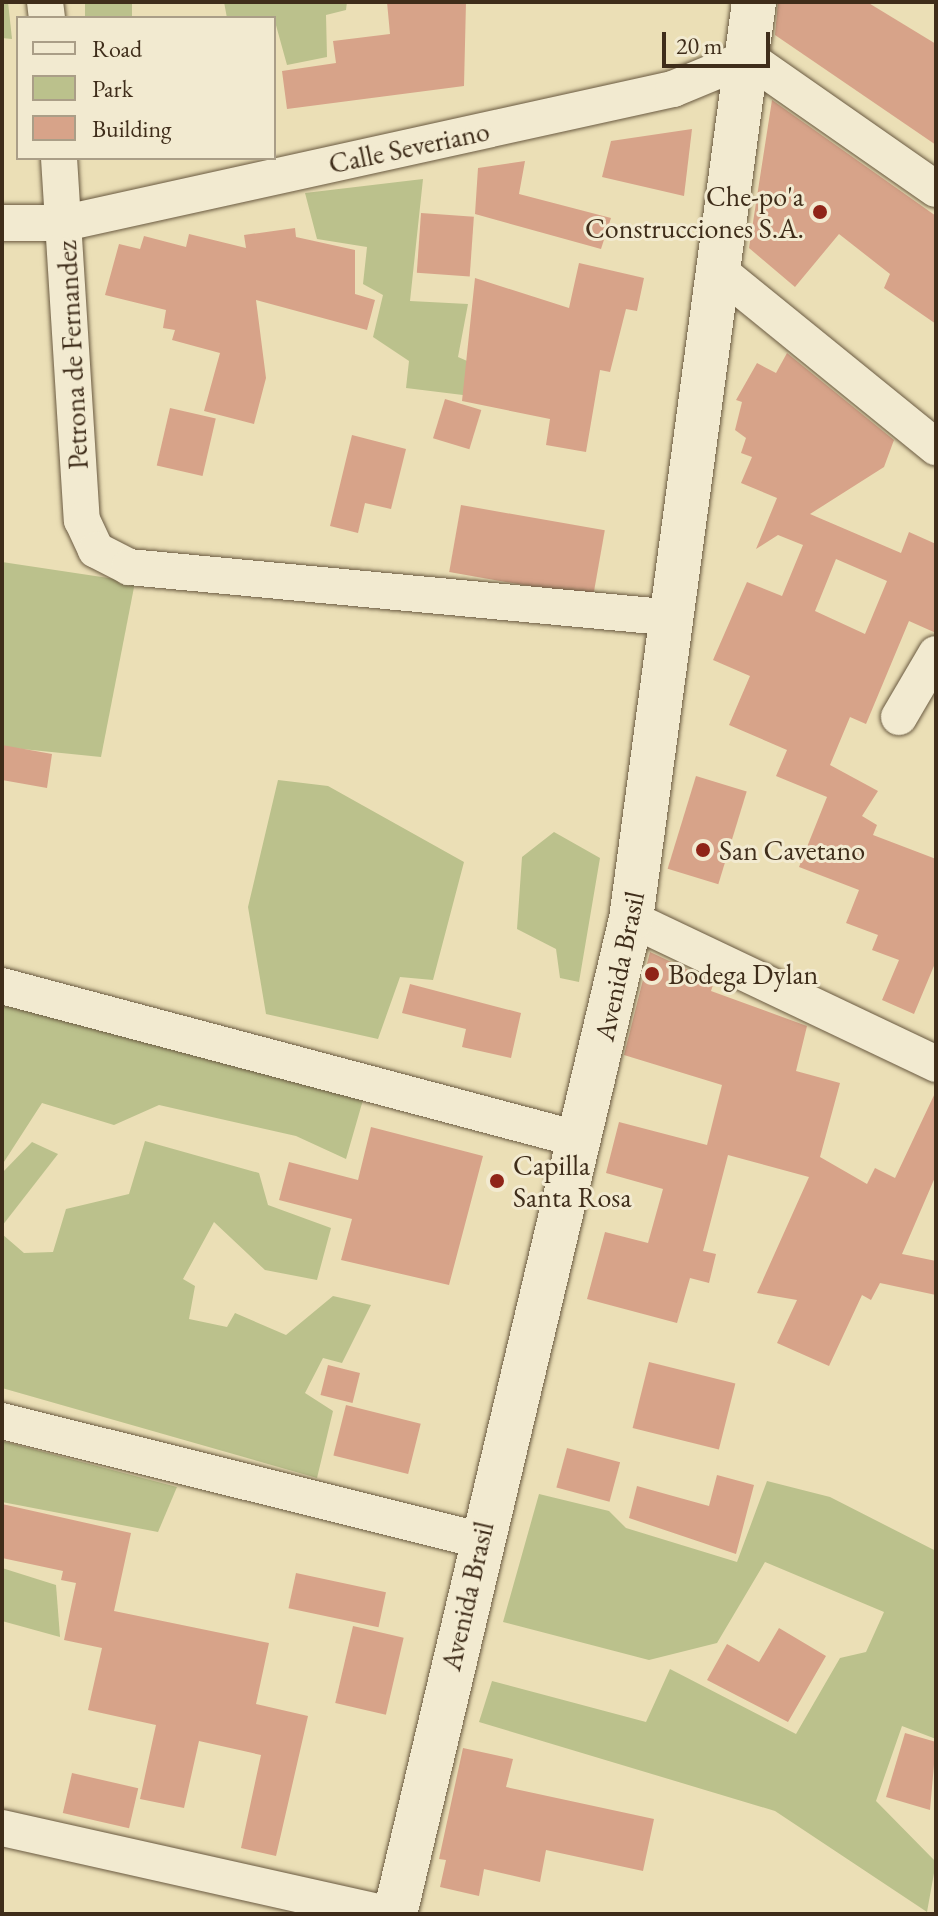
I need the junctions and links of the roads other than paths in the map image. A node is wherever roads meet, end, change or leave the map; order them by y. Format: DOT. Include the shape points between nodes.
graph roads {
  1 [pos="754,2"];
  2 [pos="748,58"];
  3 [pos="59,160"];
  4 [pos="936,189"];
  5 [pos="2,223"];
  6 [pos="65,223"];
  7 [pos="718,270"];
  8 [pos="936,447"];
  9 [pos="675,618"];
  10 [pos="936,654"];
  11 [pos="899,717"];
  12 [pos="631,919"];
  13 [pos="2,986"];
  14 [pos="936,1064"];
  15 [pos="581,1140"];
  16 [pos="2,1421"];
  17 [pos="479,1540"];
  18 [pos="2,1828"];
  19 [pos="386,1914"];
  20 [pos="395,1914"];
  1 -- 2 [label="street, Avenida Brasil"];
  2 -- 4 [label="street"];
  2 -- 6 [label="street, Calle Severiano" via="673,89"];
  2 -- 7 [label="street, Avenida Brasil"];
  3 -- 6 [label="street, Petrona de Fernandez"];
  5 -- 6 [label="street, Calle Severiano"];
  6 -- 9 [label="street, Petrona de Fernandez" via="82,520 96,550 129,567"];
  7 -- 8 [label="street"];
  7 -- 9 [label="street, Avenida Brasil"];
  9 -- 12 [label="street, Avenida Brasil"];
  10 -- 11 [label="street"];
  12 -- 14 [label="street"];
  12 -- 15 [label="street, Avenida Brasil"];
  13 -- 15 [label="street"];
  15 -- 17 [label="street, Avenida Brasil"];
  16 -- 17 [label="street"];
  17 -- 20 [label="street, Avenida Brasil"];
  18 -- 19 [label="street"];
}
